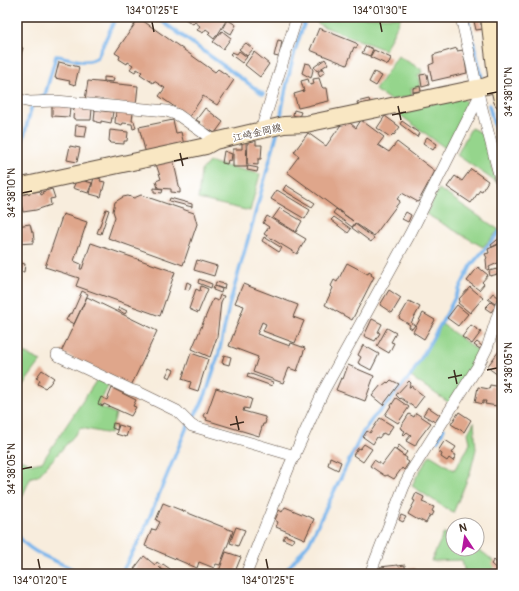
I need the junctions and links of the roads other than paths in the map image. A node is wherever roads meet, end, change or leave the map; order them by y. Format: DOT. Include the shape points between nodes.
graph roads {
  1 [pos="461,17"];
  2 [pos="489,17"];
  3 [pos="295,18"];
  4 [pos="500,77"];
  5 [pos="478,92"];
  6 [pos="17,99"];
  7 [pos="502,100"];
  8 [pos="273,128"];
  9 [pos="215,141"];
  10 [pos="502,186"];
  11 [pos="17,187"];
  12 [pos="502,302"];
  13 [pos="57,355"];
  14 [pos="294,456"];
  15 [pos="246,574"];
  16 [pos="370,574"];
  1 -- 5 [label="street"];
  2 -- 4 [label="main road"];
  3 -- 8 [label="street"];
  4 -- 5 [label="main road, 江崎金岡線"];
  4 -- 7 [label="main road"];
  5 -- 8 [label="main road, 江崎金岡線"];
  5 -- 10 [label="street"];
  5 -- 14 [label="street" via="410,234 324,390"];
  6 -- 9 [label="street" via="167,111 178,115"];
  8 -- 9 [label="main road, 江崎金岡線"];
  9 -- 11 [label="main road, 江崎金岡線" via="206,146"];
  12 -- 16 [label="street" via="487,348 478,366 404,486"];
  13 -- 14 [label="street" via="177,411 190,424"];
  14 -- 15 [label="street"];
}
